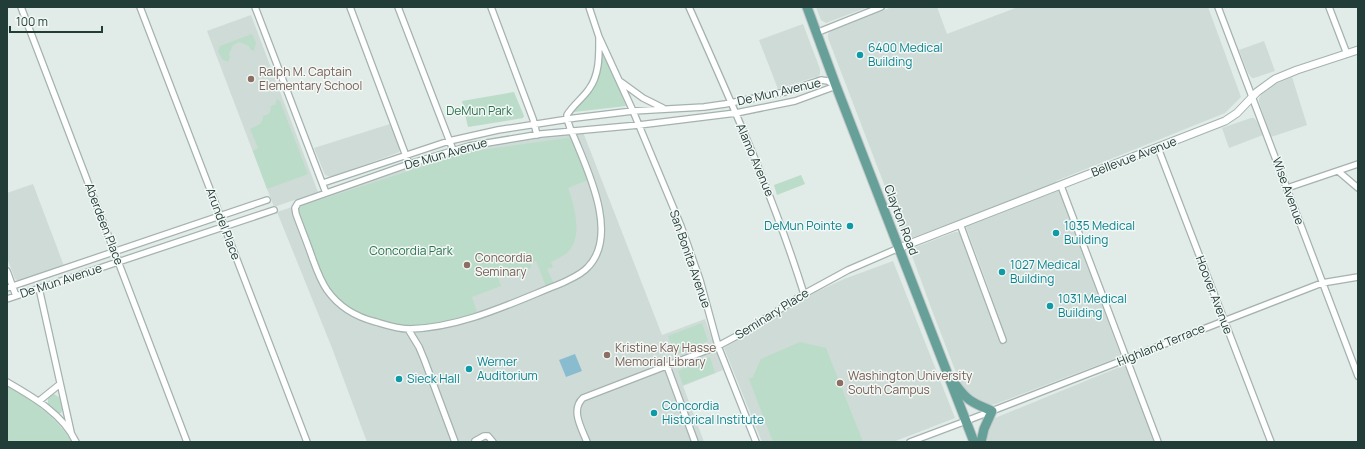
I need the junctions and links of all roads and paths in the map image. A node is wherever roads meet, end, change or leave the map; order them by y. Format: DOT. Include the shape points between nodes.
graph roads {
  1 [pos="21,7"];
  2 [pos="140,7"];
  3 [pos="255,7"];
  4 [pos="350,7"];
  5 [pos="398,7"];
  6 [pos="491,7"];
  7 [pos="589,7"];
  8 [pos="690,7"];
  9 [pos="807,7"];
  10 [pos="880,7"];
  11 [pos="1218,7"];
  12 [pos="1329,7"];
  13 [pos="816,33"];
  14 [pos="600,37"];
  15 [pos="1358,50"];
  16 [pos="1346,54"];
  17 [pos="618,79"];
  18 [pos="836,86"];
  19 [pos="1253,97"];
  20 [pos="732,103"];
  21 [pos="667,109"];
  22 [pos="633,111"];
  23 [pos="736,112"];
  24 [pos="567,119"];
  25 [pos="535,124"];
  26 [pos="639,125"];
  27 [pos="572,131"];
  28 [pos="537,135"];
  29 [pos="449,141"];
  30 [pos="1158,148"];
  31 [pos="453,150"];
  32 [pos="406,155"];
  33 [pos="409,164"];
  34 [pos="1358,164"];
  35 [pos="1338,171"];
  36 [pos="323,183"];
  37 [pos="1061,186"];
  38 [pos="1286,188"];
  39 [pos="1358,188"];
  40 [pos="326,193"];
  41 [pos="267,200"];
  42 [pos="274,210"];
  43 [pos="221,216"];
  44 [pos="960,224"];
  45 [pos="224,226"];
  46 [pos="899,248"];
  47 [pos="115,252"];
  48 [pos="118,262"];
  49 [pos="7,271"];
  50 [pos="1358,277"];
  51 [pos="1322,282"];
  52 [pos="10,287"];
  53 [pos="39,288"];
  54 [pos="804,294"];
  55 [pos="16,296"];
  56 [pos="7,299"];
  57 [pos="1224,320"];
  58 [pos="408,329"];
  59 [pos="1003,340"];
  60 [pos="718,346"];
  61 [pos="1127,359"];
  62 [pos="666,366"];
  63 [pos="947,372"];
  64 [pos="1358,376"];
  65 [pos="7,382"];
  66 [pos="60,384"];
  67 [pos="39,401"];
  68 [pos="992,411"];
  69 [pos="966,421"];
  70 [pos="71,432"];
  71 [pos="473,441"];
  72 [pos="76,442"];
  73 [pos="187,442"];
  74 [pos="306,442"];
  75 [pos="455,442"];
  76 [pos="481,442"];
  77 [pos="493,442"];
  78 [pos="587,442"];
  79 [pos="695,442"];
  80 [pos="756,442"];
  81 [pos="910,442"];
  82 [pos="974,442"];
  83 [pos="981,442"];
  84 [pos="1158,442"];
  85 [pos="1271,442"];
  1 -- 47 [label="street, Aberdeen Place"];
  2 -- 43 [label="street, Arundel Place"];
  3 -- 36 [label="street"];
  4 -- 32 [label="street"];
  5 -- 29 [label="street"];
  6 -- 25 [label="street"];
  7 -- 14 [label="street, San Bonita Avenue"];
  8 -- 20 [label="street, Alamo Avenue"];
  9 -- 13 [label="main road, Clayton Road"];
  10 -- 13 [label="street"];
  11 -- 19 [label="street, Wise Avenue"];
  12 -- 16 [label="street"];
  13 -- 18 [label="main road, Clayton Road"];
  14 -- 17 [label="street, San Bonita Avenue"];
  14 -- 24 [label="street, San Bonita Avenue" via="595,78 590,88 570,110"];
  15 -- 16 [label="street, Bellevue Avenue"];
  16 -- 19 [label="street, Bellevue Avenue" via="1275,79"];
  17 -- 21 [label="street, San Bonita Avenue" via="643,98"];
  17 -- 22 [label="street, San Bonita Avenue"];
  18 -- 20 [label="street, De Mun Avenue" via="821,80 785,92"];
  18 -- 23 [label="street, De Mun Avenue" via="795,101"];
  18 -- 46 [label="main road, Clayton Road"];
  19 -- 30 [label="street, Bellevue Avenue" via="1230,118"];
  19 -- 38 [label="street, Wise Avenue"];
  20 -- 21 [label="street, De Mun Avenue"];
  20 -- 23 [label="street, Alamo Avenue"];
  21 -- 22 [label="street, De Mun Avenue"];
  22 -- 24 [label="street, De Mun Avenue"];
  22 -- 26 [label="street, San Bonita Avenue"];
  23 -- 26 [label="street, De Mun Avenue"];
  23 -- 54 [label="street, Alamo Avenue" via="777,214"];
  24 -- 25 [label="street, De Mun Avenue"];
  24 -- 27 [label="street"];
  25 -- 28 [label="street"];
  25 -- 29 [label="street, De Mun Avenue"];
  26 -- 27 [label="street, De Mun Avenue"];
  26 -- 60 [label="street, San Bonita Avenue" via="681,226 700,280"];
  27 -- 28 [label="street, De Mun Avenue"];
  27 -- 58 [label="street" via="596,195 601,218 599,244 589,266 577,276 562,283 467,320"];
  28 -- 31 [label="street, De Mun Avenue" via="486,142"];
  29 -- 31 [label="street"];
  29 -- 32 [label="street, De Mun Avenue"];
  30 -- 37 [label="street, Bellevue Avenue"];
  30 -- 57 [label="street, Hoover Avenue"];
  31 -- 33 [label="street, De Mun Avenue"];
  32 -- 33 [label="street"];
  32 -- 36 [label="street, De Mun Avenue"];
  33 -- 40 [label="street, De Mun Avenue"];
  34 -- 35 [label="street"];
  35 -- 38 [label="street"];
  35 -- 39 [label="street"];
  36 -- 40 [label="street"];
  37 -- 44 [label="street, Bellevue Avenue"];
  37 -- 61 [label="street"];
  38 -- 51 [label="street, Wise Avenue"];
  40 -- 58 [label="street, De Mun Avenue" via="298,203 295,208 318,274 327,290 334,300 360,317"];
  41 -- 43 [label="street, De Mun Avenue"];
  42 -- 45 [label="street, De Mun Avenue"];
  43 -- 45 [label="street, Arundel Place"];
  43 -- 47 [label="street, De Mun Avenue"];
  44 -- 46 [label="street, Bellevue Avenue"];
  44 -- 59 [label="street"];
  45 -- 48 [label="street, De Mun Avenue"];
  45 -- 74 [label="street, Arundel Place"];
  46 -- 54 [label="street, Seminary Place" via="848,270"];
  46 -- 63 [label="main road, Clayton Road"];
  47 -- 48 [label="street, Aberdeen Place"];
  47 -- 52 [label="street, De Mun Avenue"];
  48 -- 53 [label="street, De Mun Avenue"];
  48 -- 73 [label="street, Aberdeen Place"];
  49 -- 52 [label="street"];
  50 -- 51 [label="street, Highland Terrace"];
  51 -- 57 [label="street, Highland Terrace"];
  51 -- 64 [label="street, Wise Avenue"];
  52 -- 55 [label="street"];
  53 -- 55 [label="street, De Mun Avenue"];
  53 -- 66 [label="street"];
  54 -- 60 [label="street, Seminary Place"];
  55 -- 56 [label="street, De Mun Avenue"];
  57 -- 61 [label="street, Highland Terrace"];
  57 -- 85 [label="street, Hoover Avenue"];
  58 -- 75 [label="street" via="420,347"];
  60 -- 62 [label="street, Seminary Place"];
  60 -- 80 [label="street, San Bonita Avenue"];
  61 -- 68 [label="street, Highland Terrace"];
  61 -- 84 [label="street"];
  62 -- 78 [label="street, Seminary Place" via="583,398 577,408"];
  62 -- 79 [label="street"];
  63 -- 68 [label="main road" via="966,398"];
  63 -- 69 [label="main road, Clayton Road"];
  65 -- 67 [label="street"];
  66 -- 67 [label="street"];
  66 -- 70 [label="street"];
  67 -- 70 [label="street"];
  68 -- 69 [label="street, Highland Terrace"];
  68 -- 83 [label="main road"];
  69 -- 81 [label="street, Highland Terrace"];
  69 -- 82 [label="main road, Clayton Road"];
  70 -- 72 [label="street"];
  71 -- 76 [label="street"];
  71 -- 77 [label="street" via="488,436"];
}
